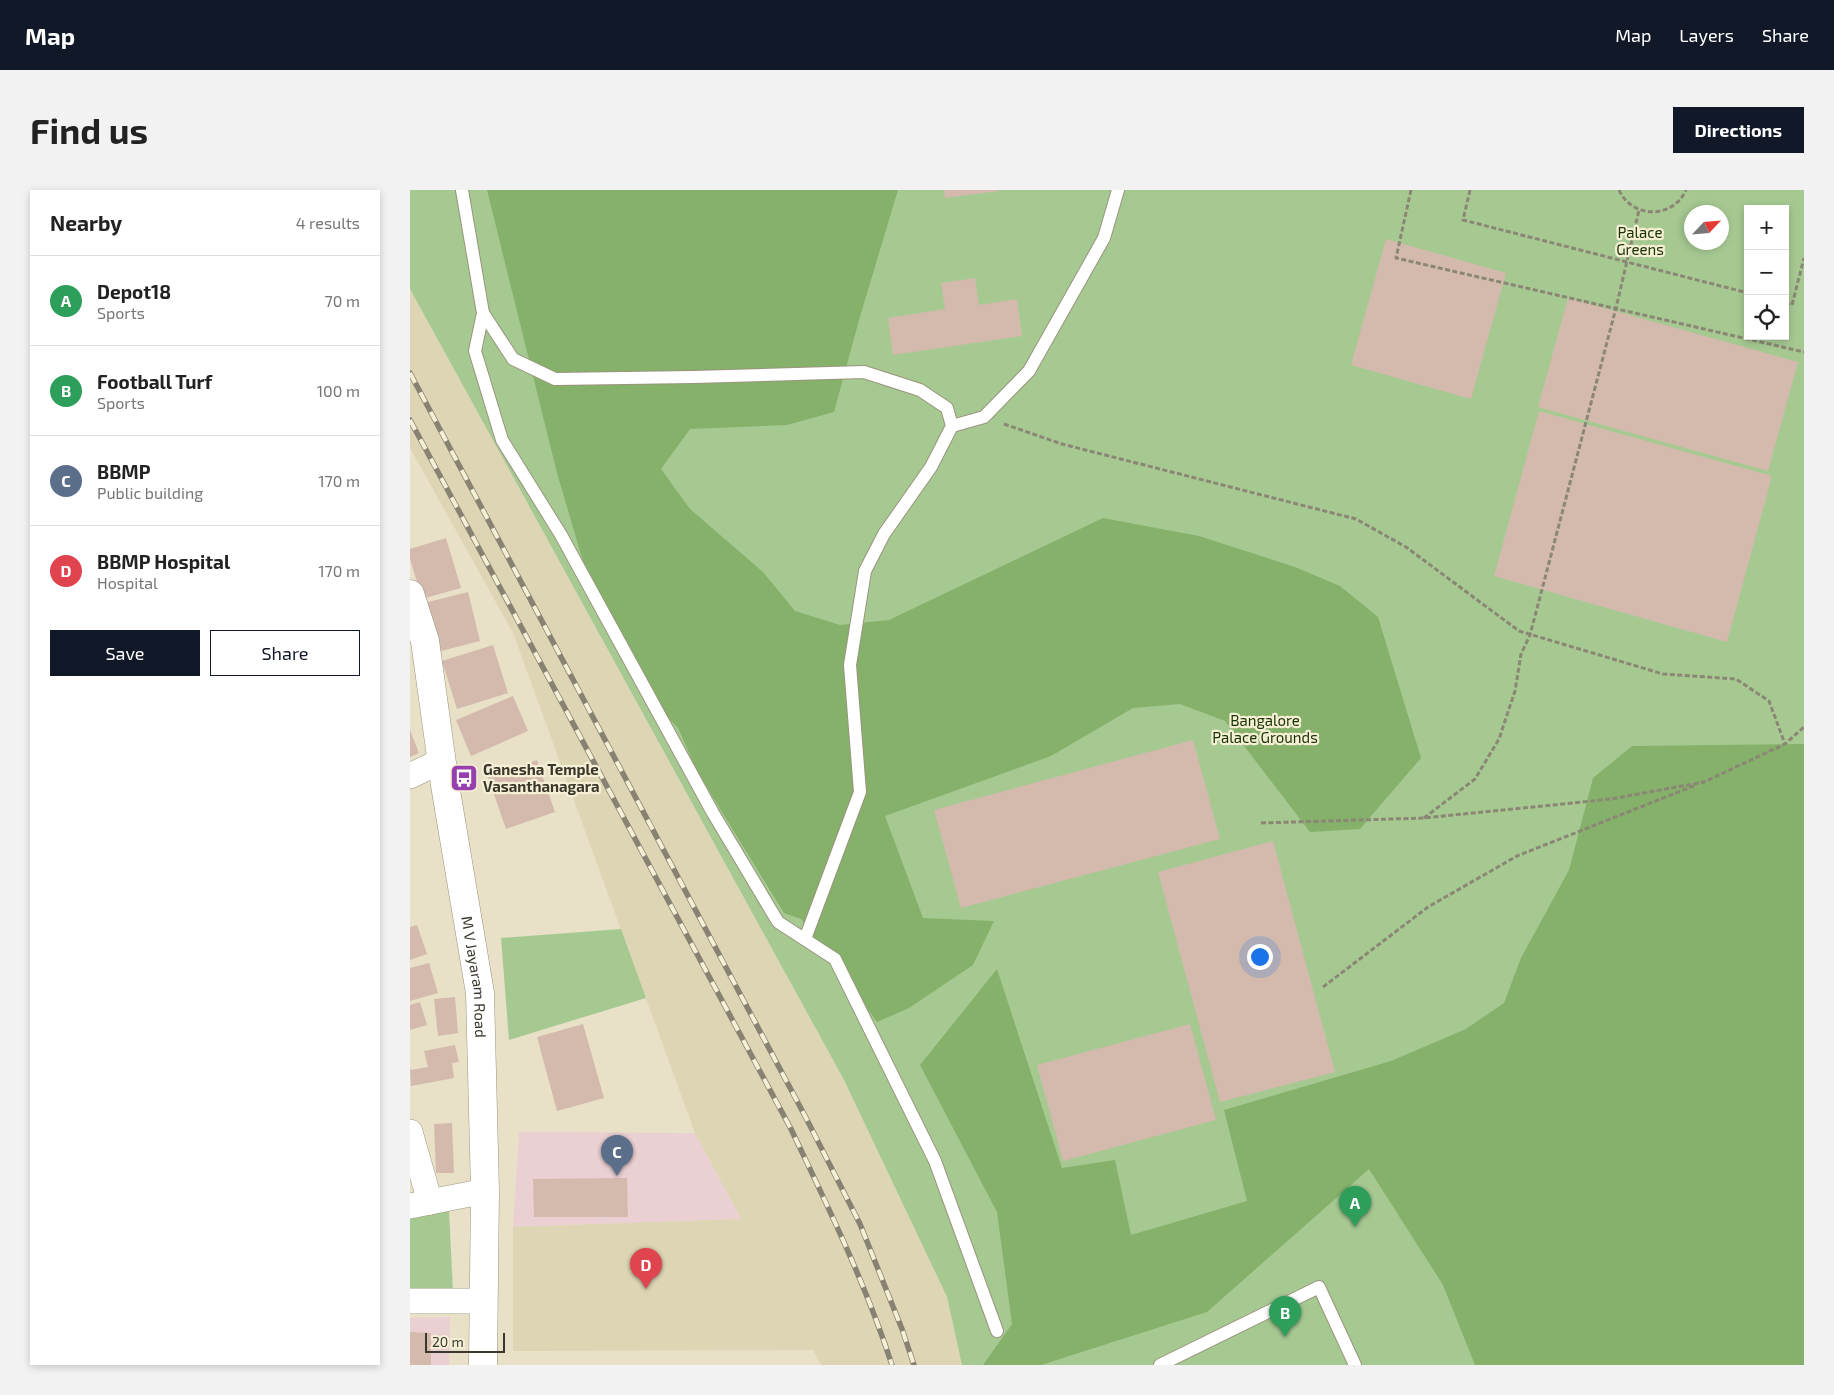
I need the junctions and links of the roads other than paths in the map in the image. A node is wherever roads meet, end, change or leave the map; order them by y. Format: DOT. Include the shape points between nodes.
graph roads {
  1 [pos="462,190"];
  2 [pos="1118,190"];
  3 [pos="484,313"];
  4 [pos="952,426"];
  5 [pos="410,594"];
  6 [pos="418,644"];
  7 [pos="441,761"];
  8 [pos="410,776"];
  9 [pos="804,939"];
  10 [pos="410,1132"];
  11 [pos="485,1191"];
  12 [pos="420,1204"];
  13 [pos="410,1301"];
  14 [pos="484,1301"];
  15 [pos="998,1331"];
  16 [pos="483,1365"];
  17 [pos="1160,1365"];
  18 [pos="1354,1365"];
  1 -- 3 [label="lane"];
  2 -- 4 [label="lane" via="1104,238 1029,372 984,417"];
  3 -- 4 [label="lane" via="513,359 555,379 864,372 920,390 947,408"];
  3 -- 9 [label="lane" via="475,351 502,440 561,535 714,813 778,922"];
  4 -- 9 [label="lane" via="931,467 884,534 865,571 850,664 860,792"];
  5 -- 6 [label="street, M V Jayaram Road"];
  6 -- 7 [label="street, M V Jayaram Road"];
  7 -- 8 [label="street"];
  7 -- 11 [label="street, M V Jayaram Road" via="480,993"];
  9 -- 15 [label="lane" via="835,959 931,1152"];
  10 -- 12 [label="street"];
  11 -- 12 [label="street"];
  11 -- 14 [label="street, M V Jayaram Road"];
  13 -- 14 [label="street"];
  14 -- 16 [label="street, M V Jayaram Road"];
  17 -- 18 [label="lane" via="1319,1287"];
}
